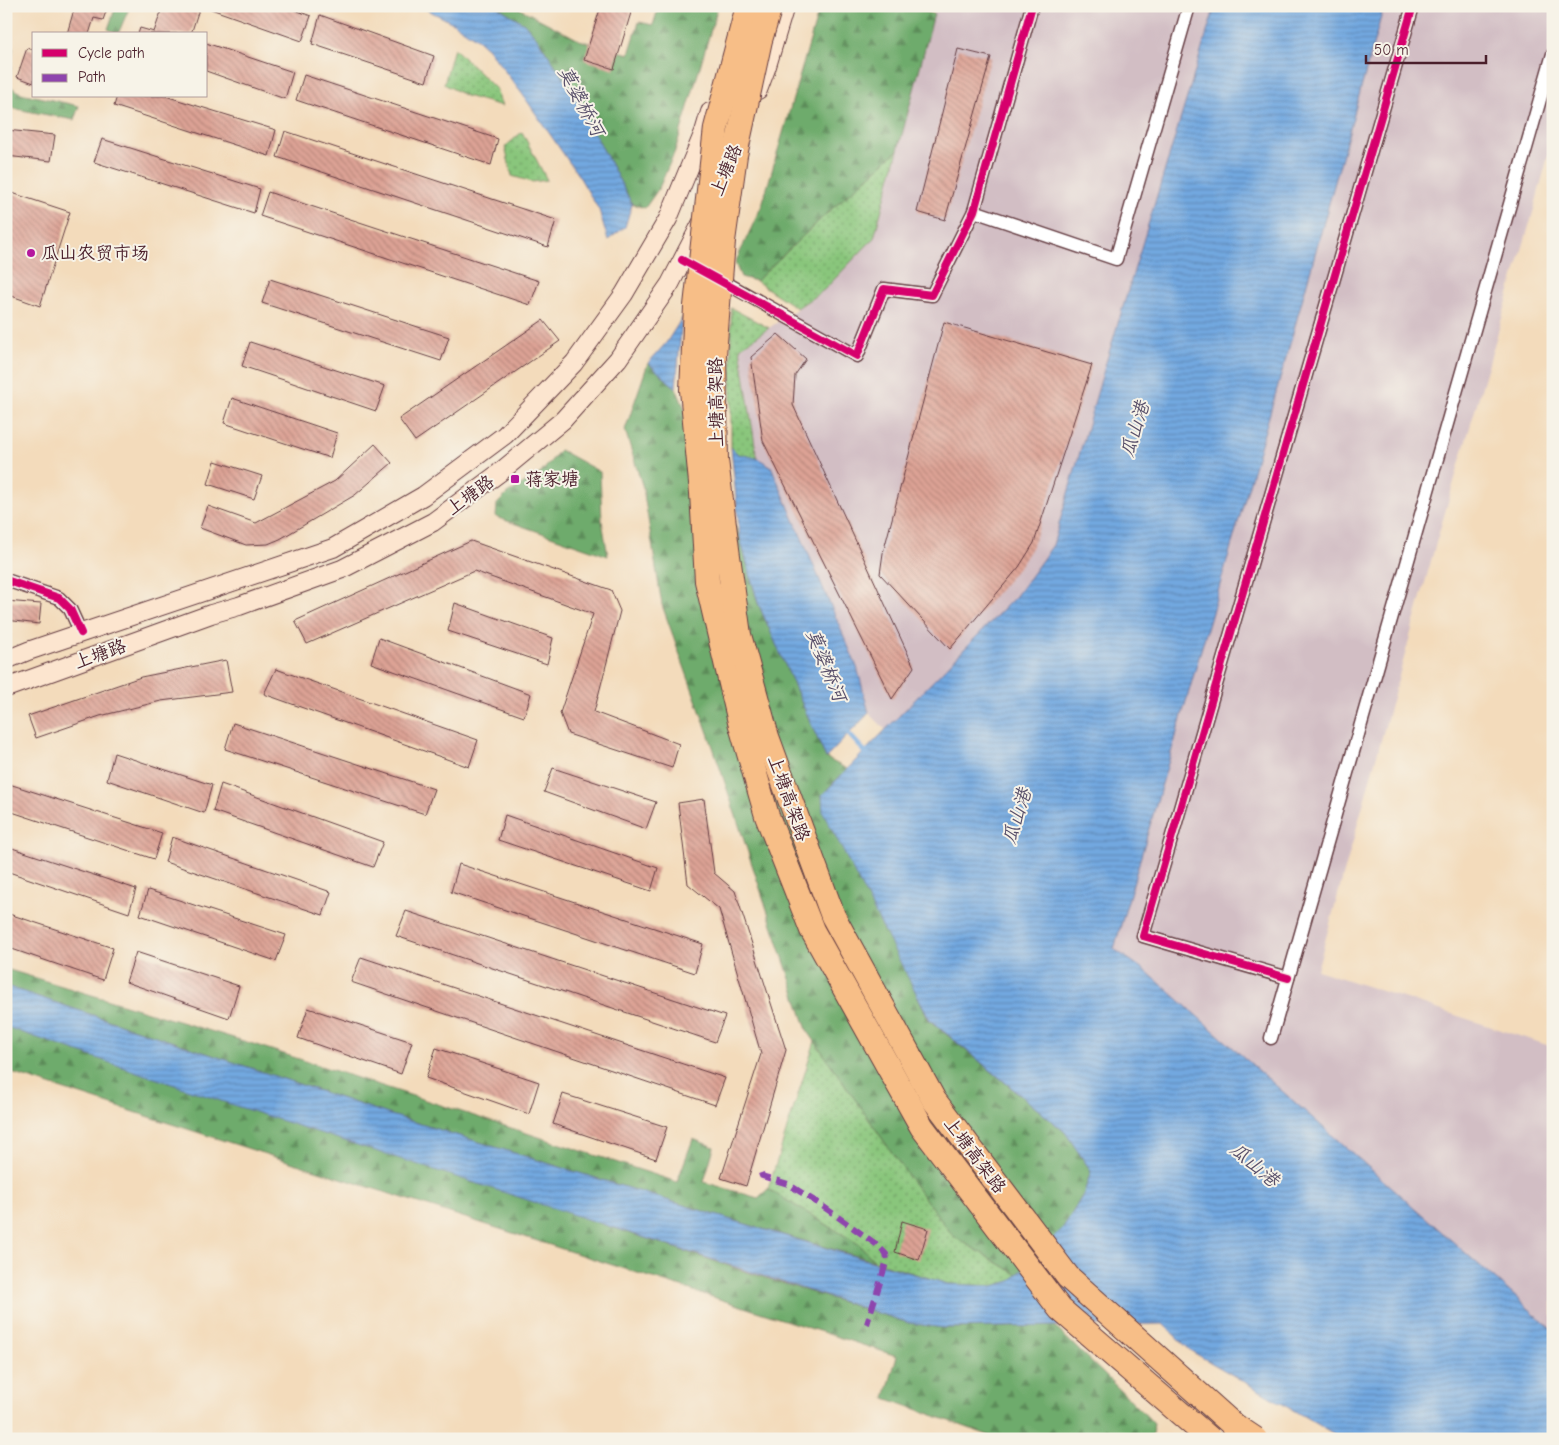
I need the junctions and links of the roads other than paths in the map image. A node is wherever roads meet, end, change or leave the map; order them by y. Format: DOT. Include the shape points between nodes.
graph roads {
  1 [pos="742,6"];
  2 [pos="748,6"];
  3 [pos="770,6"];
  4 [pos="785,6"];
  5 [pos="1032,6"];
  6 [pos="1189,6"];
  7 [pos="1413,6"];
  8 [pos="1553,54"];
  9 [pos="974,212"];
  10 [pos="682,260"];
  11 [pos="6,580"];
  12 [pos="81,633"];
  13 [pos="6,660"];
  14 [pos="6,688"];
  15 [pos="1288,978"];
  16 [pos="1271,1038"];
  17 [pos="1210,1439"];
  18 [pos="1254,1439"];
  1 -- 12 [label="main road, 上塘路" via="704,132 668,219 624,294 574,363 505,435 423,496 333,548"];
  2 -- 17 [label="highway, 上塘高架路, bridge" via="716,128 696,306 692,390 707,581 740,722 767,816 812,930 922,1127 1060,1308"];
  3 -- 18 [label="highway, 上塘高架路, bridge" via="735,155 723,241 714,355 716,460 727,549 739,635 766,737 833,916 934,1100 1068,1277 1231,1424"];
  4 -- 10 [label="main road, 上塘路" via="767,66 718,190"];
  5 -- 9 [label="street"];
  6 -- 9 [label="street" via="1116,259"];
  7 -- 15 [label="street" via="1143,936"];
  8 -- 15 [label="street"];
  9 -- 10 [label="street" via="932,295 884,289 857,356"];
  10 -- 14 [label="main road, 上塘路" via="670,284 618,359 563,420 433,522 342,569"];
  11 -- 12 [label="street" via="59,598 70,609"];
  12 -- 13 [label="main road, 上塘路"];
  15 -- 16 [label="street"];
}
